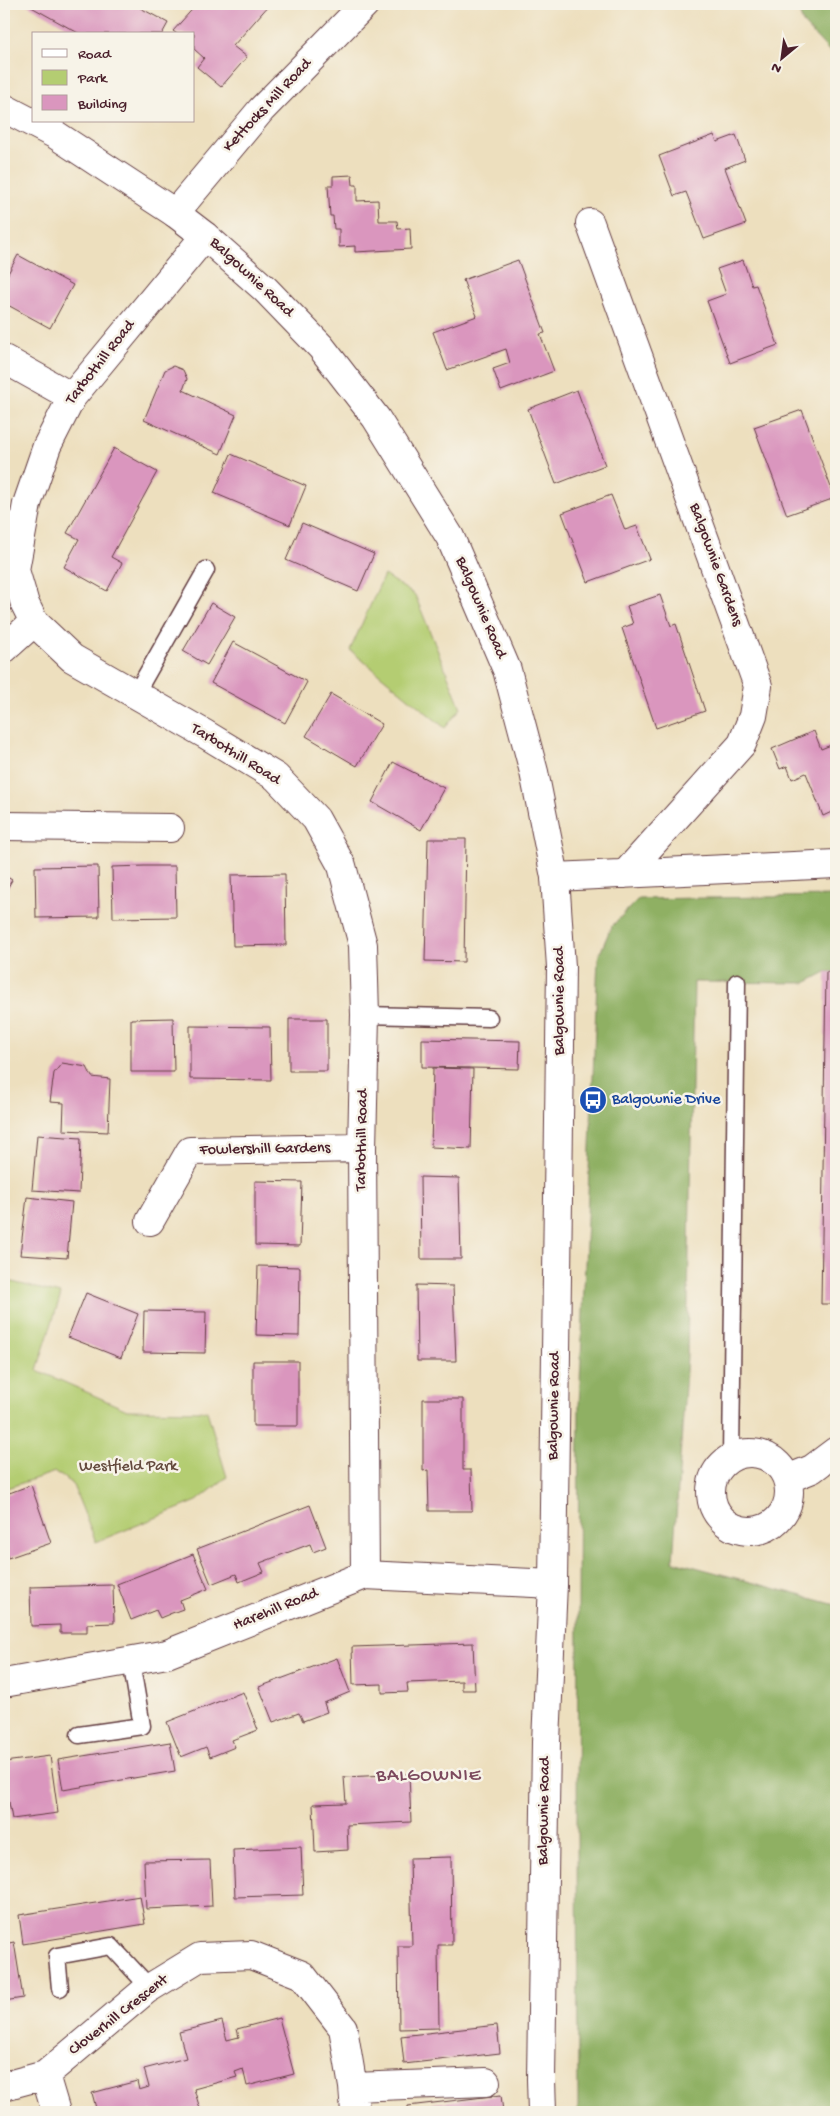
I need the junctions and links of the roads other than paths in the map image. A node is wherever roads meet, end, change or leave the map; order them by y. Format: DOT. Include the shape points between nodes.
graph roads {
  1 [pos="366,4"];
  2 [pos="4,108"];
  3 [pos="176,213"];
  4 [pos="590,223"];
  5 [pos="205,236"];
  6 [pos="4,359"];
  7 [pos="72,397"];
  8 [pos="206,570"];
  9 [pos="34,622"];
  10 [pos="4,649"];
  11 [pos="135,695"];
  12 [pos="4,826"];
  13 [pos="170,828"];
  14 [pos="836,864"];
  15 [pos="625,874"];
  16 [pos="555,878"];
  17 [pos="737,982"];
  18 [pos="365,1015"];
  19 [pos="489,1018"];
  20 [pos="362,1148"];
  21 [pos="150,1221"];
  22 [pos="836,1451"];
  23 [pos="731,1457"];
  24 [pos="787,1479"];
  25 [pos="365,1575"];
  26 [pos="553,1584"];
  27 [pos="131,1661"];
  28 [pos="6,1676"];
  29 [pos="79,1735"];
  30 [pos="60,1988"];
  31 [pos="150,1988"];
  32 [pos="45,2075"];
  33 [pos="486,2082"];
  34 [pos="4,2086"];
  35 [pos="354,2100"];
  36 [pos="56,2112"];
  37 [pos="542,2112"];
  1 -- 3 [label="street, Kettocks Mill Road" via="261,110"];
  2 -- 3 [label="street, Balgownie Road" via="56,135"];
  3 -- 5 [label="street, Balgownie Road"];
  4 -- 15 [label="street, Balgownie Gardens" via="758,686 754,716 742,744"];
  5 -- 7 [label="street, Tarbothill Road"];
  5 -- 16 [label="street, Balgownie Road" via="265,288 321,347 376,418 450,537 507,670 534,772"];
  6 -- 7 [label="street"];
  7 -- 9 [label="street, Tarbothill Road" via="47,446 27,504 19,551 16,570"];
  8 -- 11 [label="lane"];
  9 -- 10 [label="street"];
  9 -- 11 [label="street, Tarbothill Road" via="72,658"];
  11 -- 18 [label="street, Tarbothill Road" via="276,778 316,819 342,866 363,945"];
  12 -- 13 [label="street"];
  14 -- 15 [label="street"];
  15 -- 16 [label="street"];
  16 -- 26 [label="street, Balgownie Road" via="561,967"];
  17 -- 23 [label="lane"];
  18 -- 19 [label="lane"];
  18 -- 20 [label="street, Tarbothill Road"];
  20 -- 21 [label="street, Fowlershill Gardens" via="190,1151"];
  20 -- 25 [label="street, Tarbothill Road"];
  22 -- 24 [label="street" via="812,1469"];
  23 -- 24 [label="street" via="757,1453 770,1458"];
  23 -- 24 [label="street" via="715,1474 710,1496 720,1517 739,1530 762,1529 782,1515 789,1492"];
  25 -- 26 [label="street, Harehill Road"];
  25 -- 27 [label="street, Harehill Road" via="167,1654"];
  26 -- 37 [label="street, Balgownie Road" via="546,1742"];
  27 -- 28 [label="street, Harehill Road"];
  27 -- 29 [label="lane" via="142,1726"];
  30 -- 31 [label="lane" via="57,1956 112,1946"];
  31 -- 32 [label="street, Cloverhill Crescent"];
  31 -- 35 [label="street, Cloverhill Crescent" via="200,1957 251,1954 302,1975 343,2028"];
  32 -- 34 [label="street, Cloverhill Crescent"];
  32 -- 36 [label="street"];
  33 -- 35 [label="street, Cloverhill Crescent"];
}
